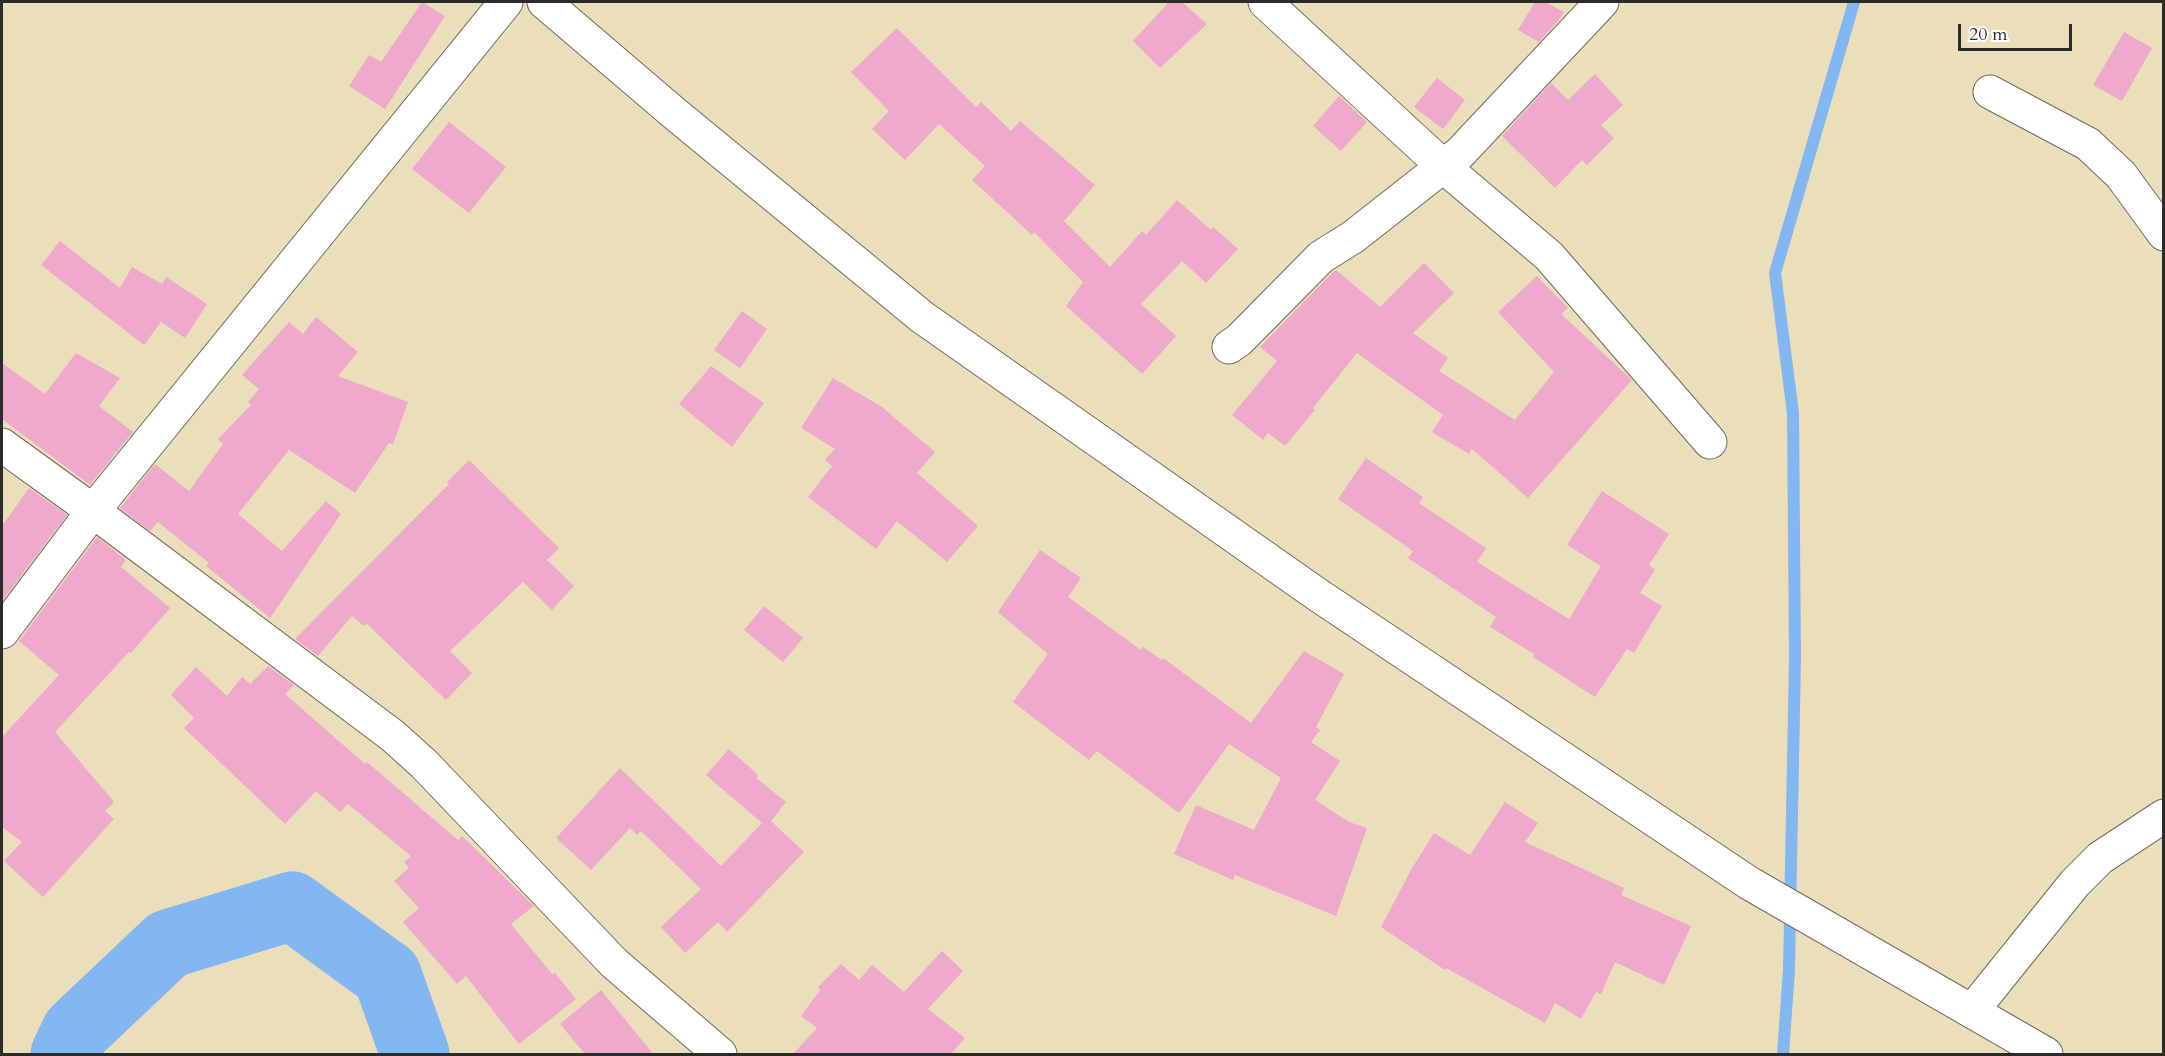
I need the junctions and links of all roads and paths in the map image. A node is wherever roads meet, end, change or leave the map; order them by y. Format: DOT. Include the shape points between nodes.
graph roads {
  1 [pos="506,2"];
  2 [pos="544,2"];
  3 [pos="1265,2"];
  4 [pos="1602,2"];
  5 [pos="1990,92"];
  6 [pos="1444,166"];
  7 [pos="2163,234"];
  8 [pos="1229,347"];
  9 [pos="1710,442"];
  10 [pos="2,445"];
  11 [pos="93,511"];
  12 [pos="2,632"];
  13 [pos="2163,816"];
  14 [pos="1972,1011"];
  15 [pos="720,1054"];
  16 [pos="2046,1054"];
  1 -- 11 [label="street"];
  2 -- 14 [label="street" via="922,317 1318,595 1749,883"];
  3 -- 6 [label="street"];
  4 -- 6 [label="street"];
  5 -- 7 [label="street" via="2088,144 2121,175"];
  6 -- 8 [label="street" via="1321,257"];
  6 -- 9 [label="street" via="1549,256"];
  10 -- 11 [label="street"];
  11 -- 12 [label="street"];
  11 -- 15 [label="street" via="393,736 614,963"];
  13 -- 14 [label="street" via="2100,858 2075,883"];
  14 -- 16 [label="street"];
}
